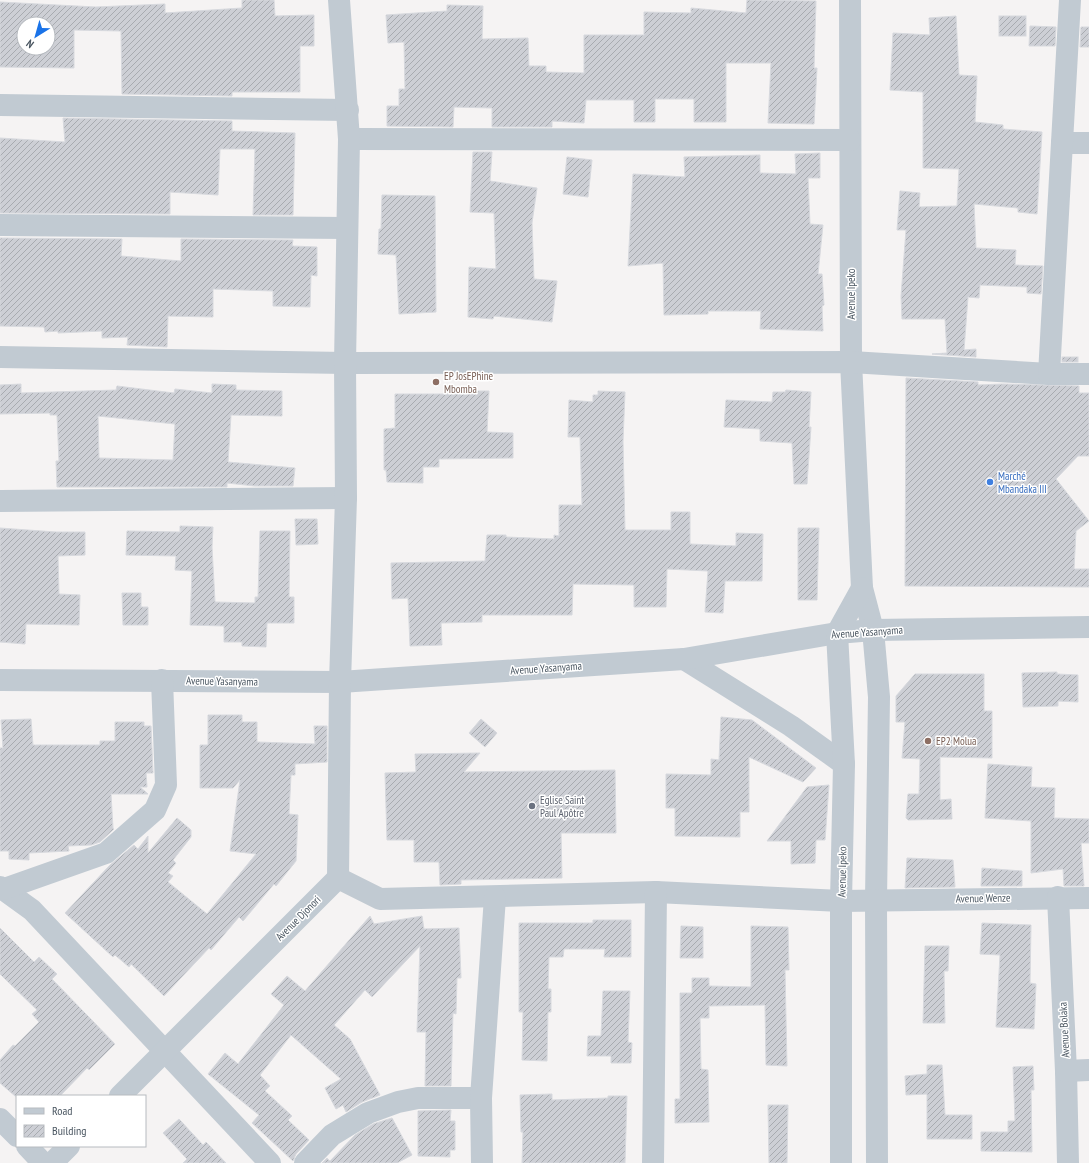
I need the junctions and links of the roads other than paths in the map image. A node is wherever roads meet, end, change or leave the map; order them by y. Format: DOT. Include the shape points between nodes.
graph roads {
  1 [pos="339,0"];
  2 [pos="850,0"];
  3 [pos="1070,0"];
  4 [pos="0,105"];
  5 [pos="348,110"];
  6 [pos="349,139"];
  7 [pos="850,140"];
  8 [pos="1062,143"];
  9 [pos="1089,143"];
  10 [pos="0,225"];
  11 [pos="347,228"];
  12 [pos="0,357"];
  13 [pos="851,362"];
  14 [pos="345,363"];
  15 [pos="1049,374"];
  16 [pos="1089,374"];
  17 [pos="346,498"];
  18 [pos="0,501"];
  19 [pos="862,588"];
  20 [pos="1089,627"];
  21 [pos="873,630"];
  22 [pos="837,633"];
  23 [pos="684,658"];
  24 [pos="0,680"];
  25 [pos="162,680"];
  26 [pos="340,682"];
  27 [pos="844,764"];
  28 [pos="338,878"];
  29 [pos="2,888"];
  30 [pos="656,892"];
  31 [pos="495,897"];
  32 [pos="1058,897"];
  33 [pos="1089,898"];
  34 [pos="876,900"];
  35 [pos="841,901"];
  36 [pos="166,1051"];
  37 [pos="1089,1070"];
  38 [pos="1066,1071"];
  39 [pos="121,1095"];
  40 [pos="481,1098"];
  41 [pos="0,1119"];
  42 [pos="16,1135"];
  43 [pos="28,1147"];
  44 [pos="68,1147"];
  45 [pos="43,1163"];
  46 [pos="52,1163"];
  47 [pos="270,1163"];
  48 [pos="305,1163"];
  49 [pos="482,1163"];
  50 [pos="654,1163"];
  51 [pos="841,1163"];
  52 [pos="877,1163"];
  53 [pos="1068,1163"];
  1 -- 5 [label="street"];
  2 -- 7 [label="street, Avenue Ipeko"];
  3 -- 8 [label="street"];
  4 -- 5 [label="street"];
  5 -- 6 [label="street"];
  6 -- 7 [label="street"];
  6 -- 11 [label="street"];
  7 -- 13 [label="street, Avenue Ipeko"];
  8 -- 9 [label="street"];
  8 -- 15 [label="street"];
  10 -- 11 [label="street"];
  11 -- 14 [label="street"];
  12 -- 14 [label="street"];
  13 -- 14 [label="street"];
  13 -- 15 [label="street"];
  13 -- 19 [label="street, Avenue Ipeko"];
  14 -- 17 [label="street"];
  15 -- 16 [label="street"];
  17 -- 18 [label="street"];
  17 -- 26 [label="street"];
  19 -- 21 [label="street, Avenue Ipeko"];
  19 -- 22 [label="street"];
  20 -- 21 [label="street, Avenue Yasanyama"];
  21 -- 22 [label="street, Avenue Yasanyama"];
  21 -- 34 [label="street, Avenue Ipeko" via="879,697"];
  22 -- 23 [label="street, Avenue Yasanyama"];
  22 -- 27 [label="street, Avenue Ipeko"];
  23 -- 26 [label="street, Avenue Yasanyama"];
  23 -- 27 [label="street" via="791,726"];
  24 -- 25 [label="street, Avenue Yasanyama"];
  25 -- 26 [label="street, Avenue Yasanyama"];
  25 -- 29 [label="street" via="166,785 155,810 106,853"];
  26 -- 28 [label="street"];
  27 -- 35 [label="street, Avenue Ipeko"];
  28 -- 31 [label="street, Avenue Wenze" via="380,899"];
  28 -- 36 [label="street, Avenue Djonori"];
  29 -- 36 [label="street" via="32,910"];
  30 -- 31 [label="street, Avenue Wenze"];
  30 -- 35 [label="street, Avenue Wenze"];
  30 -- 50 [label="street"];
  31 -- 40 [label="street"];
  32 -- 33 [label="street, Avenue Wenze"];
  32 -- 34 [label="street, Avenue Wenze"];
  32 -- 38 [label="street, Avenue Bolaka"];
  34 -- 35 [label="street, Avenue Wenze"];
  34 -- 52 [label="street, Avenue Ipeko"];
  35 -- 51 [label="street, Avenue Ipeko"];
  36 -- 39 [label="street, Avenue Djonori"];
  36 -- 47 [label="street"];
  37 -- 38 [label="street"];
  38 -- 53 [label="street, Avenue Bolaka"];
  40 -- 48 [label="street" via="418,1098 368,1113 332,1135"];
  40 -- 49 [label="street"];
  41 -- 42 [label="street"];
  43 -- 45 [label="street"];
  44 -- 46 [label="street"];
}
